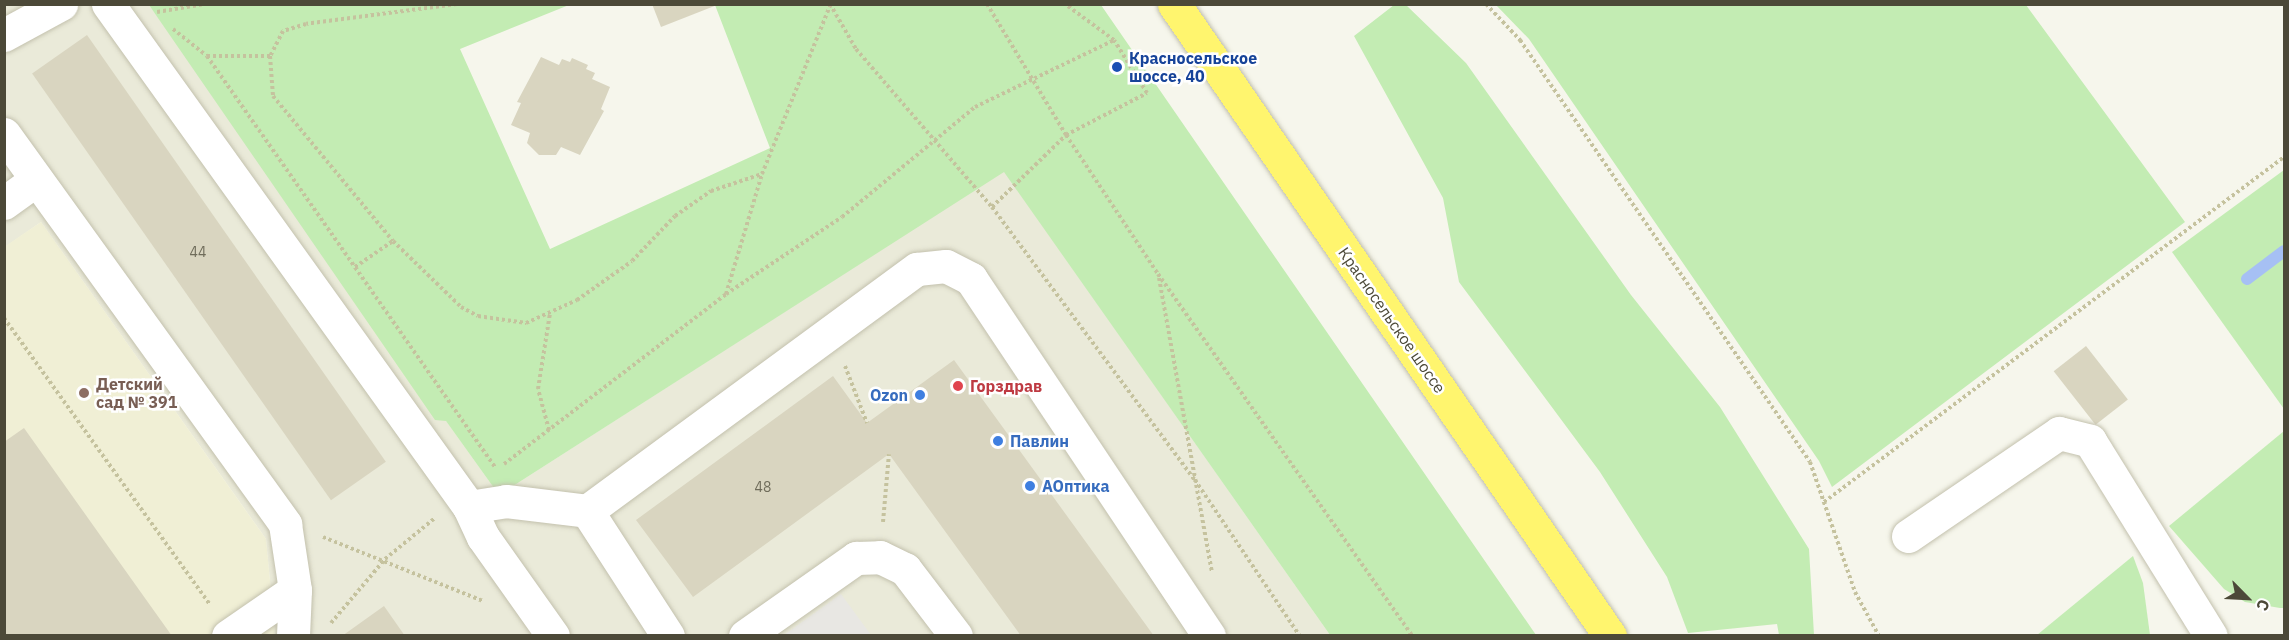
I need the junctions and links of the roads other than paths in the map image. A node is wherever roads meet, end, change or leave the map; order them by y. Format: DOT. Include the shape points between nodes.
graph roads {
  1 [pos="61,4"];
  2 [pos="108,4"];
  3 [pos="1174,4"];
  4 [pos="4,35"];
  5 [pos="4,134"];
  6 [pos="36,180"];
  7 [pos="4,203"];
  8 [pos="465,502"];
  9 [pos="587,511"];
  10 [pos="1908,536"];
  11 [pos="295,590"];
  12 [pos="545,625"];
  13 [pos="229,635"];
  14 [pos="293,636"];
  15 [pos="668,636"];
  16 [pos="745,636"];
  17 [pos="956,636"];
  18 [pos="1209,636"];
  19 [pos="1610,636"];
  20 [pos="2211,636"];
  1 -- 4 [label="lane"];
  2 -- 8 [label="lane"];
  3 -- 19 [label="highway, Красносельское шоссе"];
  5 -- 6 [label="lane"];
  6 -- 7 [label="lane"];
  6 -- 11 [label="lane" via="285,524"];
  8 -- 9 [label="lane" via="506,501"];
  8 -- 12 [label="lane" via="483,537"];
  9 -- 15 [label="lane"];
  9 -- 18 [label="lane" via="917,269 946,266 971,279"];
  10 -- 20 [label="lane" via="2059,433 2090,441"];
  11 -- 13 [label="lane"];
  11 -- 14 [label="lane"];
  16 -- 17 [label="lane" via="856,558 880,557 905,569"];
}
